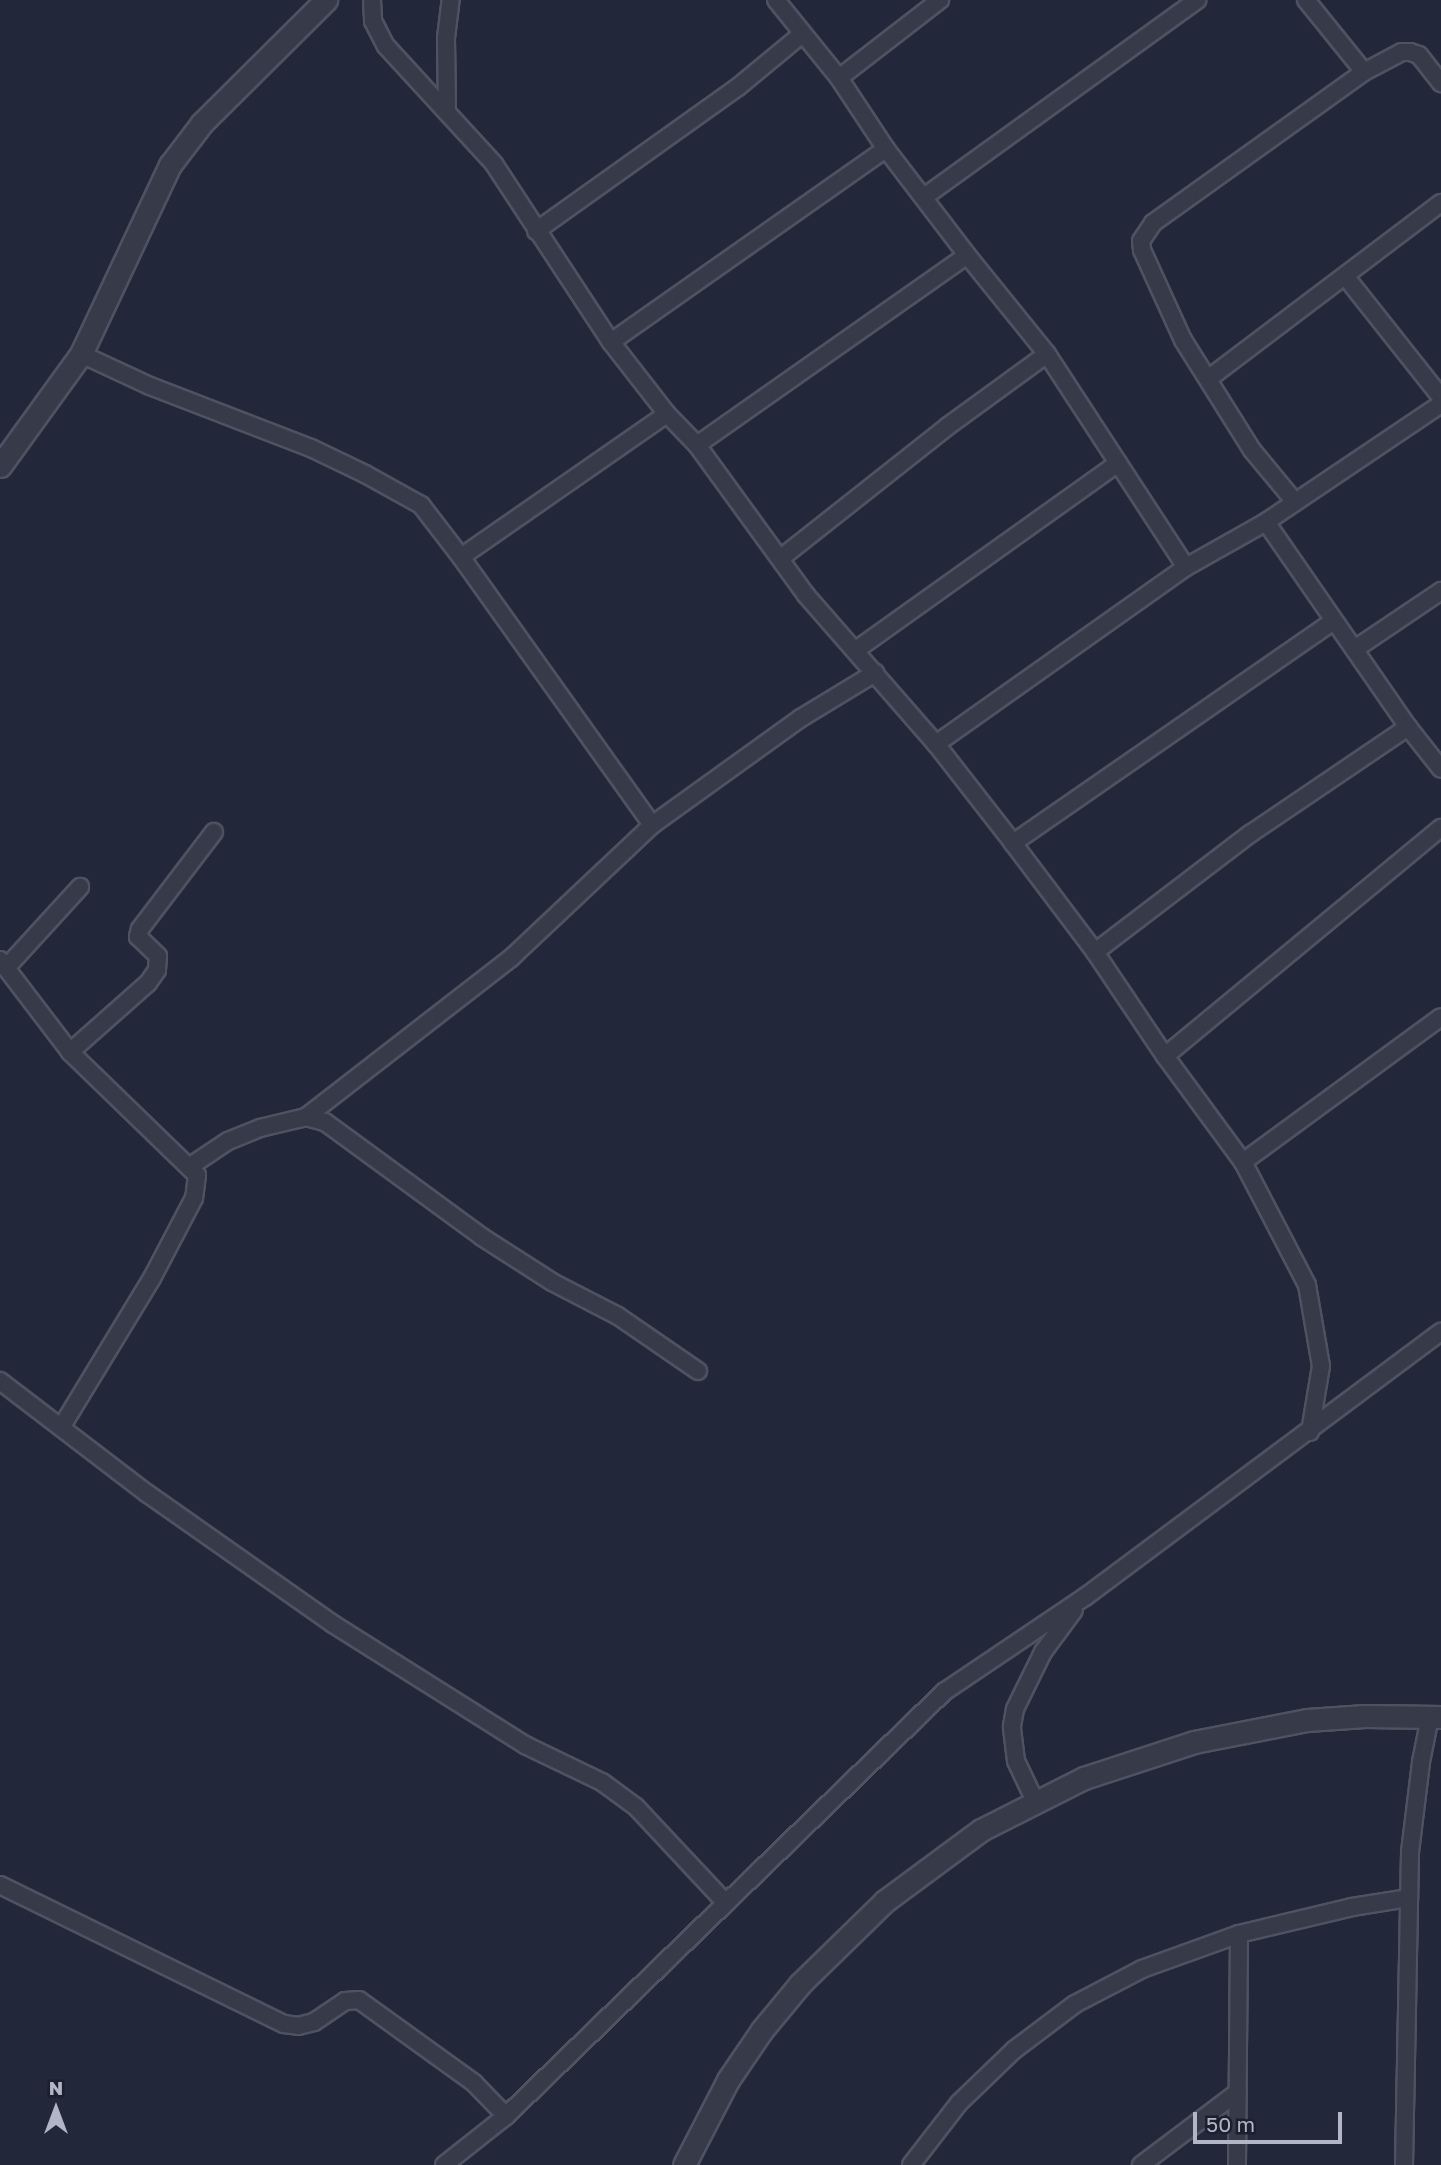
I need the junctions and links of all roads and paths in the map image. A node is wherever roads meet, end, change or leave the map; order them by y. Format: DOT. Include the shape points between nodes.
graph roads {
  1 [pos="326,0"];
  2 [pos="372,0"];
  3 [pos="451,0"];
  4 [pos="775,0"];
  5 [pos="940,0"];
  6 [pos="1197,0"];
  7 [pos="1306,0"];
  8 [pos="802,34"];
  9 [pos="1364,72"];
  10 [pos="839,78"];
  11 [pos="1441,83"];
  12 [pos="447,110"];
  13 [pos="886,149"];
  14 [pos="924,197"];
  15 [pos="1441,203"];
  16 [pos="536,231"];
  17 [pos="967,255"];
  18 [pos="1345,276"];
  19 [pos="611,342"];
  20 [pos="81,354"];
  21 [pos="1047,354"];
  22 [pos="1208,379"];
  23 [pos="1441,397"];
  24 [pos="1441,404"];
  25 [pos="667,415"];
  26 [pos="697,445"];
  27 [pos="1118,463"];
  28 [pos="0,466"];
  29 [pos="1295,502"];
  30 [pos="1266,522"];
  31 [pos="461,557"];
  32 [pos="781,558"];
  33 [pos="1186,568"];
  34 [pos="1441,591"];
  35 [pos="1335,621"];
  36 [pos="1355,649"];
  37 [pos="856,650"];
  38 [pos="875,673"];
  39 [pos="1408,727"];
  40 [pos="936,744"];
  41 [pos="1441,769"];
  42 [pos="652,825"];
  43 [pos="1441,828"];
  44 [pos="214,832"];
  45 [pos="1013,843"];
  46 [pos="80,887"];
  47 [pos="1095,952"];
  48 [pos="3,964"];
  49 [pos="1441,1017"];
  50 [pos="70,1052"];
  51 [pos="1165,1056"];
  52 [pos="306,1117"];
  53 [pos="1243,1162"];
  54 [pos="189,1167"];
  55 [pos="1441,1332"];
  56 [pos="698,1371"];
  57 [pos="0,1381"];
  58 [pos="62,1426"];
  59 [pos="1310,1432"];
  60 [pos="1085,1597"];
  61 [pos="1436,1717"];
  62 [pos="1035,1801"];
  63 [pos="0,1885"];
  64 [pos="1409,1898"];
  65 [pos="725,1902"];
  66 [pos="1239,1934"];
  67 [pos="1238,2092"];
  68 [pos="506,2116"];
  69 [pos="444,2165"];
  70 [pos="684,2165"];
  71 [pos="911,2165"];
  72 [pos="1142,2165"];
  73 [pos="1237,2165"];
  74 [pos="1404,2165"];
  1 -- 20 [label="street" via="202,123 170,165"];
  2 -- 12 [label="street" via="373,20 386,46"];
  3 -- 12 [label="street" via="446,38"];
  4 -- 8 [label="street"];
  5 -- 10 [label="street"];
  6 -- 14 [label="street"];
  7 -- 9 [label="street"];
  8 -- 10 [label="street"];
  8 -- 16 [label="street" via="738,87"];
  9 -- 11 [label="street" via="1410,52 1419,55"];
  9 -- 22 [label="street" via="1144,233 1142,250 1184,340"];
  10 -- 13 [label="street"];
  12 -- 16 [label="street" via="494,164"];
  13 -- 14 [label="street"];
  13 -- 19 [label="street"];
  14 -- 17 [label="street"];
  15 -- 18 [label="street"];
  16 -- 19 [label="street"];
  17 -- 21 [label="street"];
  17 -- 26 [label="street"];
  18 -- 22 [label="street"];
  18 -- 23 [label="street"];
  19 -- 25 [label="street"];
  20 -- 28 [label="street"];
  20 -- 31 [label="street" via="365,474 421,505"];
  21 -- 27 [label="street"];
  21 -- 32 [label="street"];
  22 -- 29 [label="street" via="1252,450"];
  24 -- 29 [label="street"];
  25 -- 26 [label="street"];
  25 -- 31 [label="street"];
  26 -- 32 [label="street"];
  27 -- 33 [label="street"];
  27 -- 37 [label="street"];
  29 -- 30 [label="street"];
  30 -- 33 [label="street"];
  30 -- 35 [label="street"];
  31 -- 42 [label="street"];
  32 -- 37 [label="street" via="806,595"];
  33 -- 40 [label="street"];
  34 -- 36 [label="street"];
  35 -- 36 [label="street"];
  35 -- 45 [label="street"];
  36 -- 39 [label="street"];
  37 -- 38 [label="street"];
  38 -- 40 [label="street"];
  38 -- 42 [label="street" via="801,718"];
  39 -- 41 [label="street"];
  39 -- 47 [label="street" via="1250,834"];
  40 -- 45 [label="street"];
  42 -- 52 [label="street" via="511,958"];
  43 -- 51 [label="street"];
  44 -- 50 [label="street" via="140,929 138,937 158,956 157,970"];
  45 -- 47 [label="street"];
  46 -- 48 [label="street"];
  47 -- 51 [label="street"];
  48 -- 50 [label="street"];
  49 -- 53 [label="street"];
  50 -- 54 [label="street"];
  51 -- 53 [label="street"];
  52 -- 54 [label="street" via="228,1141"];
  52 -- 56 [label="street" via="325,1122 482,1237 552,1282 618,1316"];
  53 -- 59 [label="street" via="1307,1285 1321,1366"];
  54 -- 58 [label="street" via="197,1175 194,1198 152,1278"];
  55 -- 59 [label="street"];
  57 -- 58 [label="street"];
  58 -- 65 [label="street" via="148,1494 333,1624 525,1745 602,1782 636,1807"];
  59 -- 60 [label="street"];
  60 -- 62 [label="street" via="1042,1651 1015,1709 1016,1761"];
  60 -- 65 [label="street" via="944,1692"];
  61 -- 62 [label="street" via="1365,1716 1250,1729 1139,1758"];
  61 -- 64 [label="street" via="1414,1807"];
  62 -- 70 [label="street" via="931,1864 841,1941 762,2030 728,2080"];
  63 -- 68 [label="street" via="285,2024 314,2022 345,2001 359,2000 474,2083"];
  64 -- 66 [label="street"];
  64 -- 74 [label="street"];
  65 -- 68 [label="street"];
  66 -- 67 [label="street"];
  66 -- 71 [label="street" via="1142,1969 1075,2004 1014,2050 968,2094"];
  67 -- 72 [label="street"];
  67 -- 73 [label="street"];
  68 -- 69 [label="street"];
}
